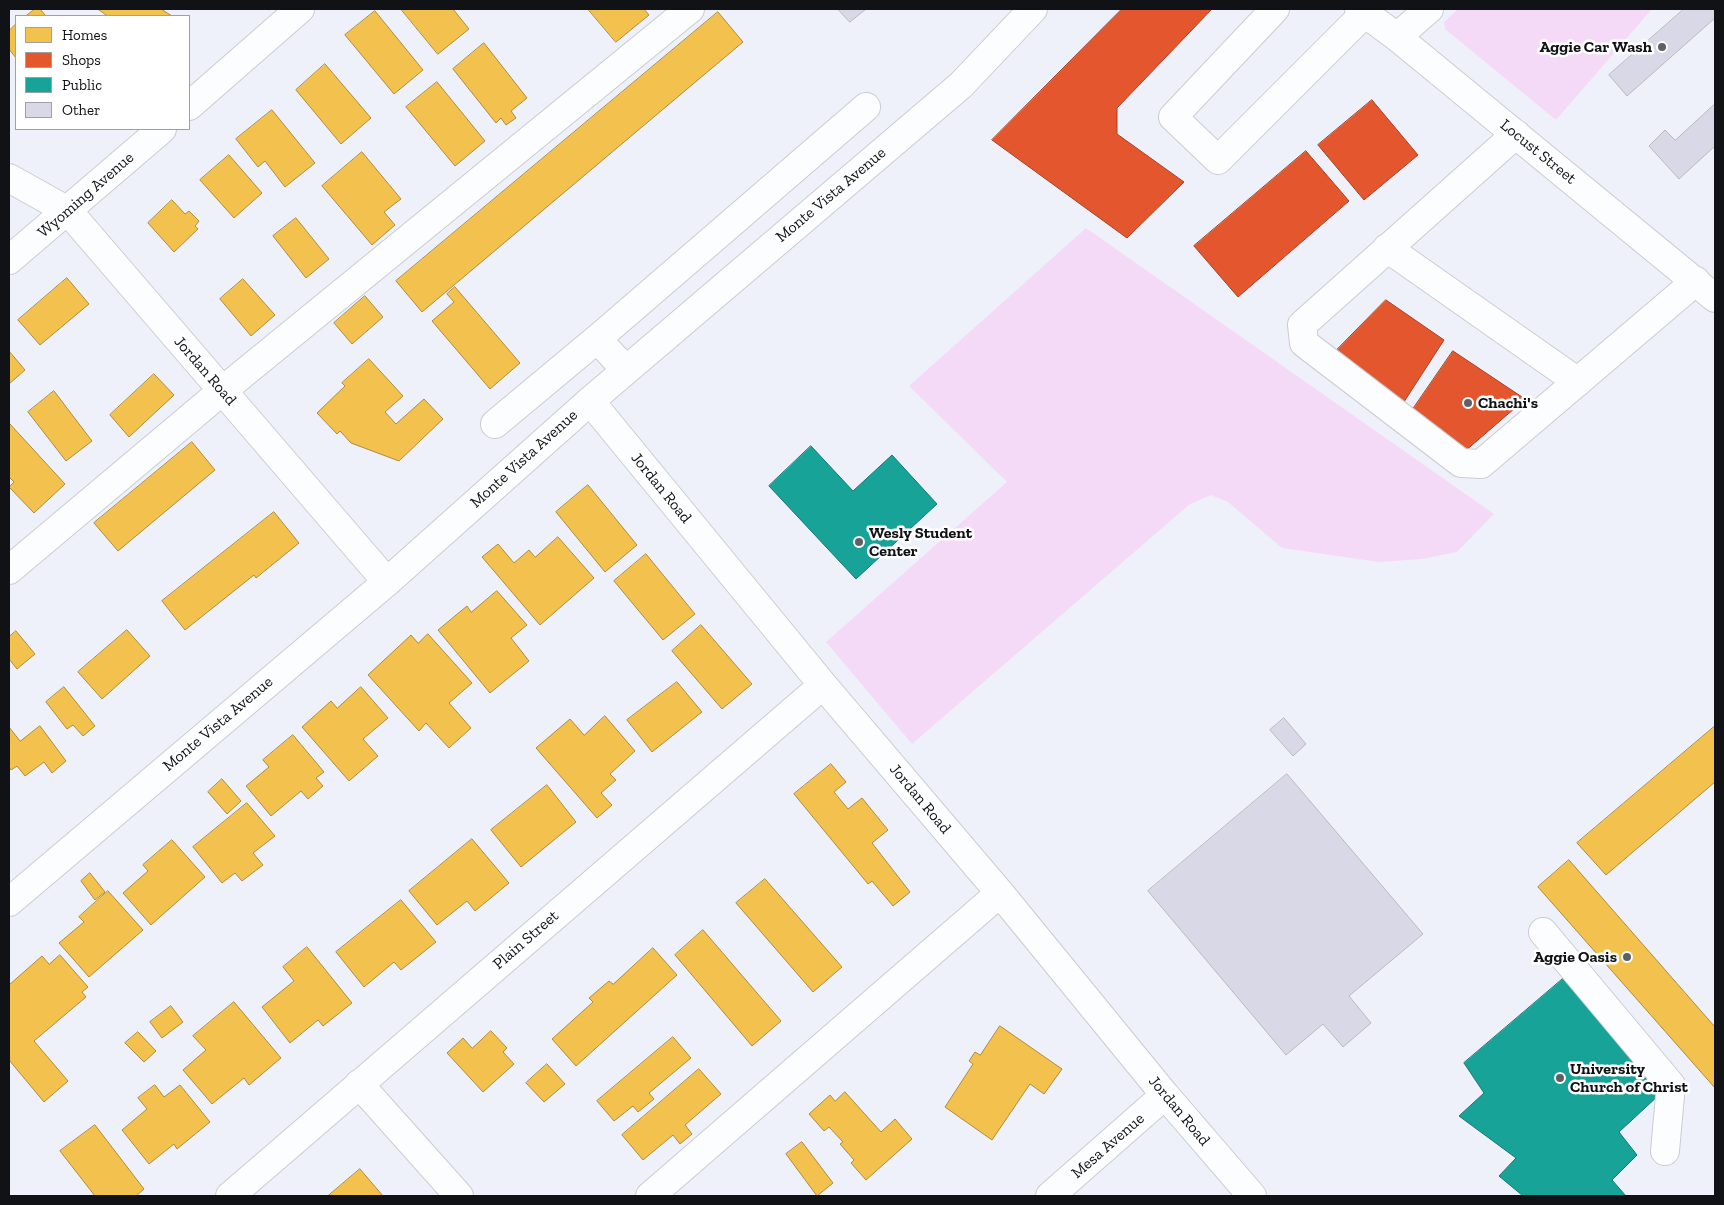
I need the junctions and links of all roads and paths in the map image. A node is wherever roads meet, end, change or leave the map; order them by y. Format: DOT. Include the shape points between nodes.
graph roads {
  1 [pos="299,9"];
  2 [pos="690,9"];
  3 [pos="1033,9"];
  4 [pos="1274,9"];
  5 [pos="1429,9"];
  6 [pos="1362,11"];
  7 [pos="1397,37"];
  8 [pos="190,105"];
  9 [pos="866,107"];
  10 [pos="161,130"];
  11 [pos="1516,134"];
  12 [pos="9,178"];
  13 [pos="68,211"];
  14 [pos="1387,248"];
  15 [pos="9,260"];
  16 [pos="1709,291"];
  17 [pos="597,339"];
  18 [pos="626,370"];
  19 [pos="1578,382"];
  20 [pos="222,391"];
  21 [pos="590,401"];
  22 [pos="494,424"];
  23 [pos="9,570"];
  24 [pos="387,582"];
  25 [pos="823,685"];
  26 [pos="1000,893"];
  27 [pos="9,902"];
  28 [pos="1543,932"];
  29 [pos="359,1084"];
  30 [pos="1165,1095"];
  31 [pos="1665,1150"];
  32 [pos="230,1196"];
  33 [pos="459,1196"];
  34 [pos="650,1196"];
  35 [pos="1050,1196"];
  36 [pos="1252,1196"];
  1 -- 8 [label="street"];
  2 -- 20 [label="street"];
  3 -- 18 [label="street, Monte Vista Avenue" via="960,85"];
  4 -- 6 [label="street" via="1173,117 1218,160"];
  5 -- 7 [label="street"];
  6 -- 7 [label="street, Locust Street"];
  7 -- 11 [label="street, Locust Street"];
  9 -- 17 [label="street"];
  10 -- 13 [label="street, Wyoming Avenue"];
  11 -- 14 [label="street"];
  11 -- 16 [label="street, Locust Street"];
  12 -- 13 [label="street, Jordan Road"];
  13 -- 15 [label="street, Wyoming Avenue"];
  13 -- 20 [label="street, Jordan Road"];
  14 -- 19 [label="street"];
  14 -- 19 [label="street" via="1302,325 1304,344 1461,463 1481,464"];
  16 -- 19 [label="street"];
  17 -- 18 [label="street"];
  17 -- 22 [label="street"];
  18 -- 21 [label="street, Monte Vista Avenue"];
  20 -- 23 [label="street"];
  20 -- 24 [label="street, Jordan Road"];
  21 -- 24 [label="street, Monte Vista Avenue"];
  21 -- 25 [label="street, Jordan Road"];
  24 -- 27 [label="street, Monte Vista Avenue"];
  25 -- 26 [label="street, Jordan Road"];
  25 -- 29 [label="street, Plain Street"];
  26 -- 30 [label="street, Jordan Road"];
  26 -- 34 [label="street"];
  28 -- 31 [label="street" via="1671,1085"];
  29 -- 32 [label="street, Plain Street"];
  29 -- 33 [label="street"];
  30 -- 35 [label="street, Mesa Avenue"];
  30 -- 36 [label="street, Jordan Road"];
}
